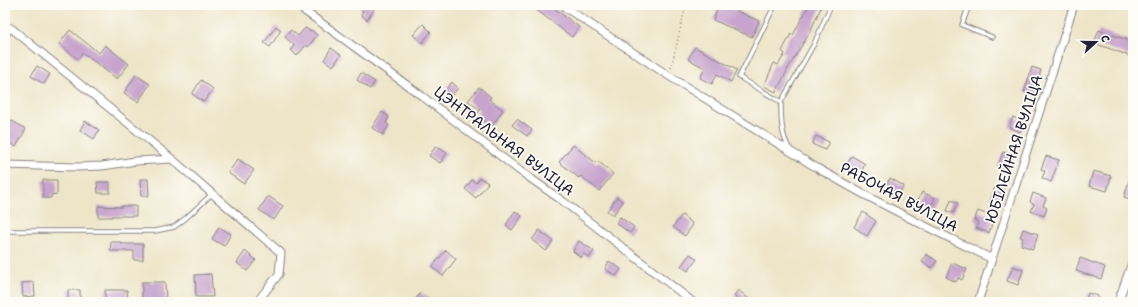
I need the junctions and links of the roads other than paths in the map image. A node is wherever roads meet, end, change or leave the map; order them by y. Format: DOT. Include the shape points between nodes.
graph roads {
  1 [pos="296,5"];
  2 [pos="776,5"];
  3 [pos="831,5"];
  4 [pos="969,5"];
  5 [pos="1073,5"];
  6 [pos="566,8"];
  7 [pos="8,26"];
  8 [pos="992,37"];
  9 [pos="5,39"];
  10 [pos="781,102"];
  11 [pos="795,155"];
  12 [pos="172,159"];
  13 [pos="5,165"];
  14 [pos="212,194"];
  15 [pos="5,231"];
  16 [pos="992,259"];
  17 [pos="1133,260"];
  18 [pos="258,302"];
  19 [pos="693,302"];
  20 [pos="978,302"];
  21 [pos="1118,302"];
  1 -- 19 [label="street, ЦЭНТРАЛЬНАЯ ВУЛІЦА" via="564,202"];
  2 -- 10 [label="lane" via="739,77"];
  3 -- 10 [label="lane" via="814,44"];
  4 -- 8 [label="lane" via="962,25"];
  5 -- 16 [label="street, ЮБІЛЕЙНАЯ ВУЛІЦА"];
  6 -- 11 [label="street, РАБОЧАЯ ВУЛІЦА"];
  7 -- 9 [label="lane"];
  7 -- 12 [label="street"];
  10 -- 11 [label="lane" via="781,123 786,144"];
  11 -- 16 [label="street, РАБОЧАЯ ВУЛІЦА" via="863,194"];
  12 -- 13 [label="street" via="77,167"];
  12 -- 14 [label="street"];
  14 -- 15 [label="lane" via="174,227 155,231"];
  14 -- 18 [label="street" via="281,253 279,274"];
  16 -- 20 [label="street, ЮБІЛЕЙНАЯ ВУЛІЦА"];
  17 -- 21 [label="street"];
}
